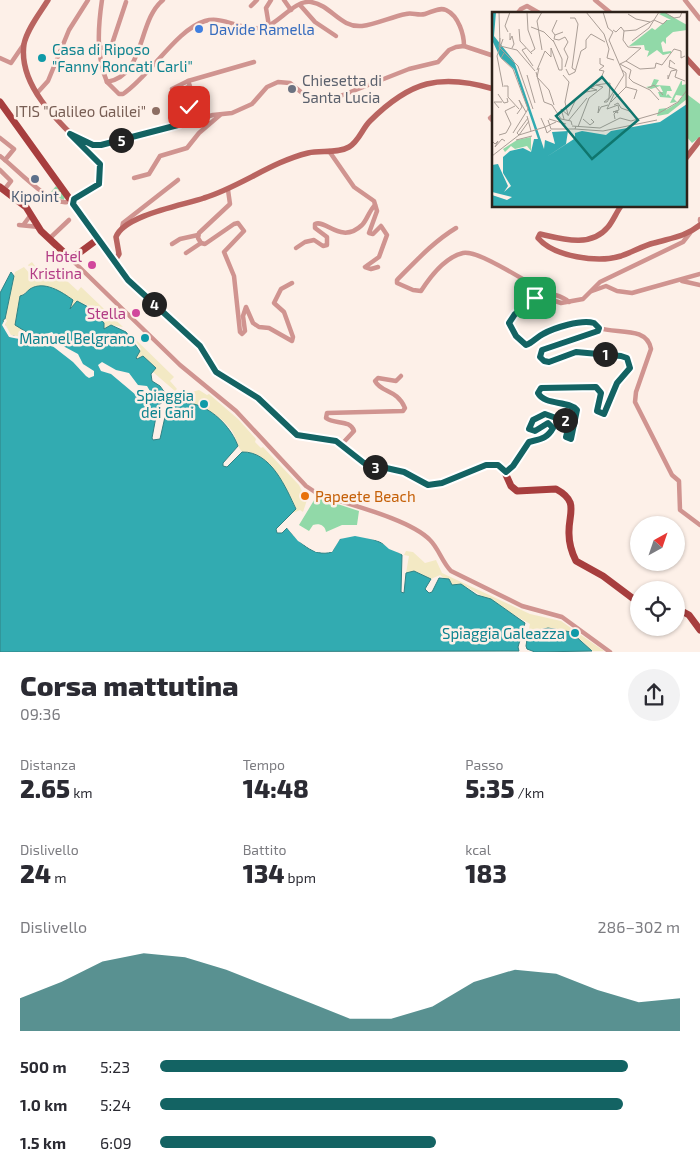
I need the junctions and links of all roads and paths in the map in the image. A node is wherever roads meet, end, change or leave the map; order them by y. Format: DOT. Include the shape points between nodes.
graph roads {
  1 [pos="47,0"];
  2 [pos="88,0"];
  3 [pos="102,0"];
  4 [pos="163,0"];
  5 [pos="256,0"];
  6 [pos="271,0"];
  7 [pos="284,0"];
  8 [pos="595,0"];
  9 [pos="685,0"];
  10 [pos="126,2"];
  11 [pos="300,5"];
  12 [pos="251,6"];
  13 [pos="292,10"];
  14 [pos="519,12"];
  15 [pos="538,12"];
  16 [pos="610,12"];
  17 [pos="700,19"];
  18 [pos="269,26"];
  19 [pos="336,36"];
  20 [pos="25,43"];
  21 [pos="464,46"];
  22 [pos="100,48"];
  23 [pos="492,55"];
  24 [pos="0,58"];
  25 [pos="688,60"];
  26 [pos="254,62"];
  27 [pos="700,73"];
  28 [pos="108,81"];
  29 [pos="188,81"];
  30 [pos="172,88"];
  31 [pos="492,90"];
  32 [pos="38,92"];
  33 [pos="0,102"];
  34 [pos="205,102"];
  35 [pos="176,112"];
  36 [pos="221,114"];
  37 [pos="178,125"];
  38 [pos="70,134"];
  39 [pos="0,138"];
  40 [pos="700,140"];
  41 [pos="329,151"];
  42 [pos="688,155"];
  43 [pos="0,156"];
  44 [pos="5,160"];
  45 [pos="0,170"];
  46 [pos="134,178"];
  47 [pos="178,180"];
  48 [pos="2,189"];
  49 [pos="228,190"];
  50 [pos="71,201"];
  51 [pos="374,205"];
  52 [pos="620,208"];
  53 [pos="30,216"];
  54 [pos="69,220"];
  55 [pos="700,225"];
  56 [pos="39,227"];
  57 [pos="122,228"];
  58 [pos="456,228"];
  59 [pos="690,233"];
  60 [pos="198,235"];
  61 [pos="49,239"];
  62 [pos="98,239"];
  63 [pos="201,243"];
  64 [pos="172,244"];
  65 [pos="296,248"];
  66 [pos="186,253"];
  67 [pos="70,259"];
  68 [pos="114,262"];
  69 [pos="378,267"];
  70 [pos="700,274"];
  71 [pos="681,281"];
  72 [pos="292,283"];
  73 [pos="700,285"];
  74 [pos="591,291"];
  75 [pos="569,302"];
  76 [pos="599,328"];
  77 [pos="401,376"];
  78 [pos="342,444"];
  79 [pos="506,472"];
  80 [pos="700,525"];
  81 [pos="630,596"];
  82 [pos="685,613"];
  83 [pos="700,630"];
  84 [pos="610,652"];
  1 -- 20 [label="main road"];
  2 -- 32 [label="street" via="66,37 48,82"];
  3 -- 22 [label="street" via="98,32"];
  4 -- 28 [label="street" via="152,12 142,34 137,58 117,78"];
  5 -- 12 [label="street"];
  6 -- 18 [label="street" via="266,8"];
  7 -- 13 [label="street"];
  8 -- 16 [label="street"];
  9 -- 17 [label="street"];
  10 -- 22 [label="street" via="111,47"];
  11 -- 13 [label="street"];
  11 -- 19 [label="street" via="315,22"];
  11 -- 21 [label="street" via="307,2 316,4 352,26 406,14 445,10 452,14 462,30"];
  13 -- 18 [label="street"];
  14 -- 15 [label="street" via="527,6"];
  18 -- 28 [label="street" via="251,29 214,20 205,21 178,39 144,78 124,94 119,94"];
  20 -- 24 [label="street" via="11,63"];
  20 -- 32 [label="main road" via="24,67"];
  21 -- 23 [label="street"];
  21 -- 36 [label="street" via="451,49 438,62 409,69 325,102 307,98 287,82 275,83 255,103"];
  22 -- 28 [label="street" via="102,71"];
  25 -- 27 [label="main road"];
  26 -- 29 [label="street"];
  29 -- 30 [label="street"];
  29 -- 35 [label="street" via="190,86 173,94"];
  31 -- 41 [label="main road" via="447,81 425,83 403,94 381,111 354,144"];
  32 -- 38 [label="main road" via="55,120"];
  33 -- 50 [label="main road"];
  34 -- 35 [label="street"];
  35 -- 37 [label="street"];
  36 -- 37 [label="street"];
  36 -- 46 [label="street" via="187,148 160,156 149,174"];
  37 -- 38 [label="street" via="101,145 93,145"];
  38 -- 50 [label="main road" via="100,164 99,184"];
  39 -- 44 [label="street" via="14,150"];
  40 -- 42 [label="main road"];
  41 -- 49 [label="main road" via="291,158"];
  41 -- 51 [label="street" via="354,187 371,197"];
  43 -- 44 [label="street"];
  44 -- 50 [label="street" via="42,194 56,202"];
  45 -- 48 [label="street" via="11,181"];
  47 -- 57 [label="street" via="123,222"];
  48 -- 53 [label="main road" via="26,207"];
  49 -- 57 [label="main road" via="158,209"];
  49 -- 60 [label="street" via="230,204"];
  50 -- 62 [label="main road"];
  51 -- 65 [label="street" via="363,224 350,232 315,224 315,228 327,237 326,245 314,240 301,243"];
  51 -- 69 [label="street" via="377,211 369,233 373,234 381,226 387,235 379,257 365,267"];
  52 -- 59 [label="main road" via="608,227 590,239 570,241 540,234 538,238 562,252 599,259 622,256 642,246"];
  53 -- 56 [label="main road"];
  53 -- 56 [label="street" via="21,225"];
  54 -- 61 [label="street"];
  55 -- 59 [label="main road"];
  56 -- 61 [label="main road"];
  57 -- 68 [label="main road" via="116,237 119,254"];
  58 -- 75 [label="street" via="415,259 397,283 420,292 440,268 467,253 487,260 544,292 564,296"];
  59 -- 74 [label="street" via="683,242 610,277"];
  60 -- 63 [label="street"];
  60 -- 64 [label="street"];
  61 -- 67 [label="main road"];
  62 -- 67 [label="main road"];
  62 -- 68 [label="main road"];
  63 -- 66 [label="street"];
  63 -- 72 [label="street" via="234,224 241,225 244,231 224,251 234,276 242,334 245,331 243,316 246,307 253,323 292,341 284,312 274,303 281,289"];
  67 -- 84 [label="street" via="180,365 236,411 306,486 318,494 409,525 431,540 451,572 522,606 562,617"];
  68 -- 78 [label="main road" via="138,290 200,346 216,372 258,398 297,435 326,438"];
  70 -- 71 [label="street"];
  71 -- 73 [label="street"];
  71 -- 74 [label="street" via="632,293 606,286"];
  74 -- 75 [label="street" via="582,299"];
  75 -- 76 [label="street" via="561,303 540,296 528,301 515,314 510,327 526,345 547,332 582,323 594,323"];
  76 -- 79 [label="street" via="548,346 540,357 549,362 576,352 627,358 630,368 617,383 606,413 602,415 597,411 601,393 596,387 541,388 538,393 543,399 573,406 577,410 574,436 566,437 569,425 564,420 545,414 537,417 529,429 535,431 548,423 553,428 550,434 540,441 529,442"];
  76 -- 80 [label="street" via="639,334 650,343 635,402 672,475 679,481 680,510"];
  77 -- 78 [label="street" via="396,381 378,378 375,381 400,398 404,411 327,413 326,418 330,421 349,424 353,428 354,431"];
  78 -- 79 [label="main road" via="364,463 404,472 428,485 442,483 486,465 498,465"];
  79 -- 81 [label="main road" via="511,486 517,491 556,488 570,499 572,513 568,532 576,561"];
  82 -- 83 [label="main road"];
}
